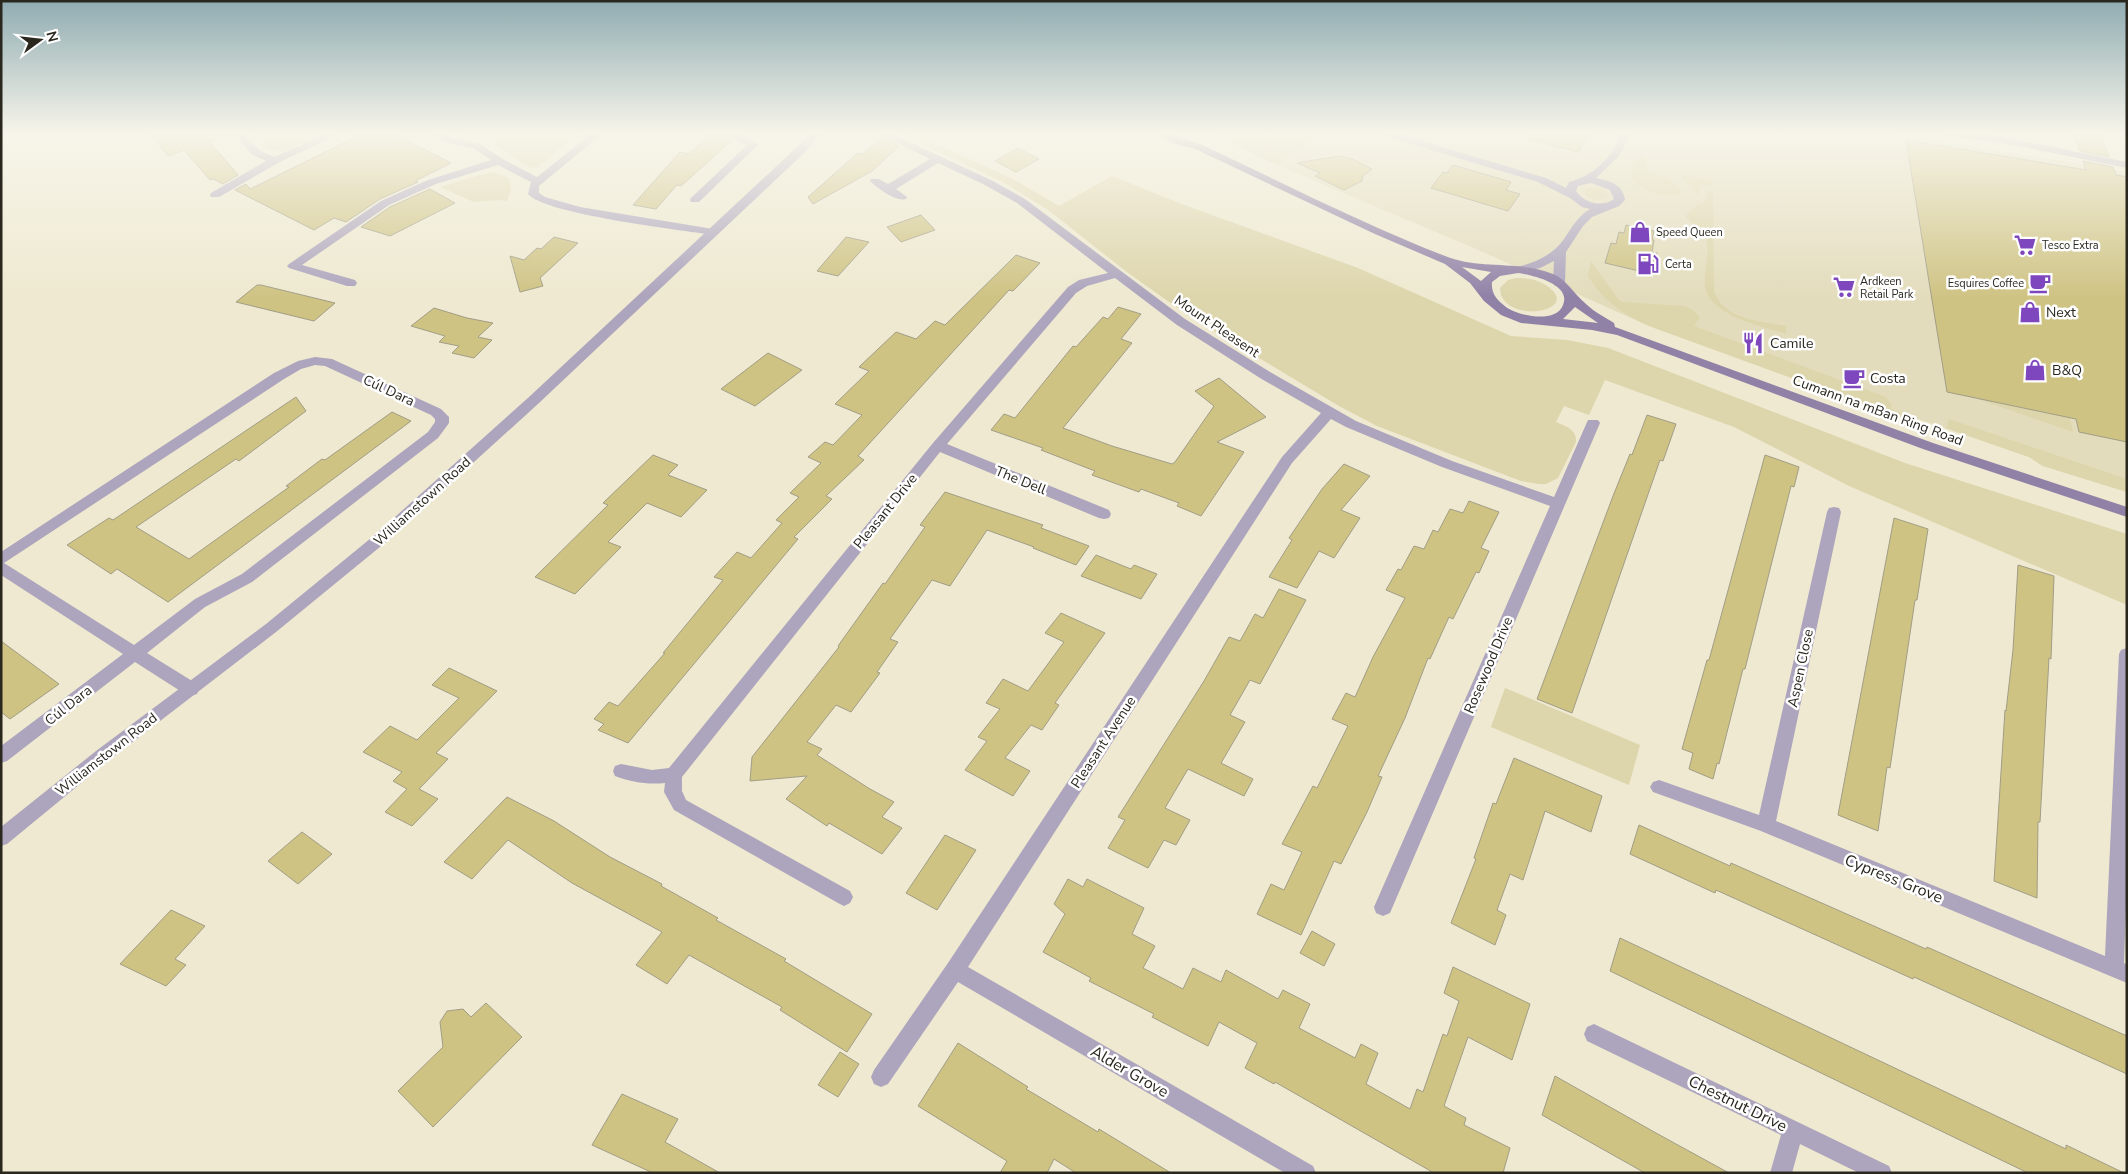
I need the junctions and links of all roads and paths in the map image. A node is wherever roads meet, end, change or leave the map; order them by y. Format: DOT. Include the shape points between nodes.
graph roads {
  1 [pos="227,188"];
  2 [pos="419,188"];
  3 [pos="534,188"];
  4 [pos="708,188"];
  5 [pos="760,188"];
  6 [pos="997,188"];
  7 [pos="1285,188"];
  8 [pos="1557,188"];
  9 [pos="1571,188"];
  10 [pos="1613,188"];
  11 [pos="888,189"];
  12 [pos="214,195"];
  13 [pos="902,197"];
  14 [pos="1574,197"];
  15 [pos="695,200"];
  16 [pos="1604,207"];
  17 [pos="1581,219"];
  18 [pos="712,232"];
  19 [pos="1560,252"];
  20 [pos="1444,260"];
  21 [pos="1516,270"];
  22 [pos="1117,274"];
  23 [pos="351,283"];
  24 [pos="1563,287"];
  25 [pos="1489,300"];
  26 [pos="1542,320"];
  27 [pos="1620,332"];
  28 [pos="1330,412"];
  29 [pos="1593,423"];
  30 [pos="938,446"];
  31 [pos="1557,503"];
  32 [pos="1834,512"];
  33 [pos="2127,512"];
  34 [pos="1104,514"];
  35 [pos="1,559"];
  36 [pos="1,568"];
  37 [pos="134,654"];
  38 [pos="2127,654"];
  39 [pos="191,689"];
  40 [pos="1,756"];
  41 [pos="621,772"];
  42 [pos="674,774"];
  43 [pos="1660,786"];
  44 [pos="1766,825"];
  45 [pos="1,838"];
  46 [pos="844,898"];
  47 [pos="1383,907"];
  48 [pos="955,970"];
  49 [pos="2120,971"];
  50 [pos="1594,1034"];
  51 [pos="881,1077"];
  52 [pos="1793,1130"];
  53 [pos="1306,1173"];
  54 [pos="1781,1173"];
  55 [pos="1882,1173"];
  1 -- 12 [label="street"];
  2 -- 23 [label="street" via="385,203 293,266"];
  3 -- 18 [label="street" via="533,194 541,199 579,210"];
  4 -- 15 [label="street"];
  5 -- 18 [label="street, Williamstown Road"];
  6 -- 22 [label="street, Mount Pleasent" via="1060,228"];
  7 -- 20 [label="main road"];
  8 -- 14 [label="street"];
  9 -- 14 [label="street"];
  10 -- 16 [label="street" via="1620,200"];
  11 -- 13 [label="street"];
  14 -- 16 [label="street" via="1586,204"];
  14 -- 17 [label="street"];
  16 -- 17 [label="street"];
  17 -- 19 [label="street"];
  18 -- 39 [label="street, Williamstown Road" via="434,492 326,585"];
  19 -- 21 [label="street" via="1539,264"];
  19 -- 24 [label="street"];
  20 -- 21 [label="main road"];
  20 -- 25 [label="main road" via="1474,281"];
  21 -- 24 [label="main road" via="1540,274"];
  21 -- 25 [label="main road" via="1495,274 1488,280 1485,292"];
  22 -- 28 [label="street, Mount Pleasent" via="1219,347"];
  22 -- 30 [label="street, Pleasant Drive" via="1072,290"];
  24 -- 26 [label="main road" via="1570,300 1567,310 1557,317"];
  24 -- 27 [label="main road, Cumann na mBan Ring Road" via="1583,308"];
  25 -- 26 [label="main road, Cumann na mBan Ring Road" via="1520,318"];
  26 -- 27 [label="main road, Cumann na mBan Ring Road" via="1586,324"];
  27 -- 33 [label="main road, Cumann na mBan Ring Road" via="1928,446"];
  28 -- 31 [label="street, Mount Pleasent" via="1374,435"];
  28 -- 48 [label="street, Pleasant Avenue" via="1287,460"];
  29 -- 31 [label="street, Rosewood Drive"];
  30 -- 34 [label="street, The Dell"];
  30 -- 42 [label="street, Pleasant Drive"];
  31 -- 47 [label="street, Rosewood Drive"];
  32 -- 44 [label="street, Aspen Close"];
  35 -- 37 [label="street, Cúl Dara" via="279,376 308,362 328,362 442,417 442,423 433,436 255,572 200,603"];
  36 -- 37 [label="street"];
  37 -- 39 [label="street"];
  37 -- 40 [label="street, Cúl Dara"];
  38 -- 49 [label="street"];
  39 -- 45 [label="street, Williamstown Road"];
  41 -- 42 [label="street" via="652,777"];
  42 -- 46 [label="street" via="673,792 680,806"];
  43 -- 44 [label="street, Cypress Grove"];
  44 -- 49 [label="street, Cypress Grove"];
  48 -- 51 [label="street, Pleasant Avenue"];
  48 -- 53 [label="street, Alder Grove"];
  50 -- 52 [label="street, Chestnut Drive"];
  52 -- 54 [label="street"];
  52 -- 55 [label="street, Chestnut Drive"];
}
